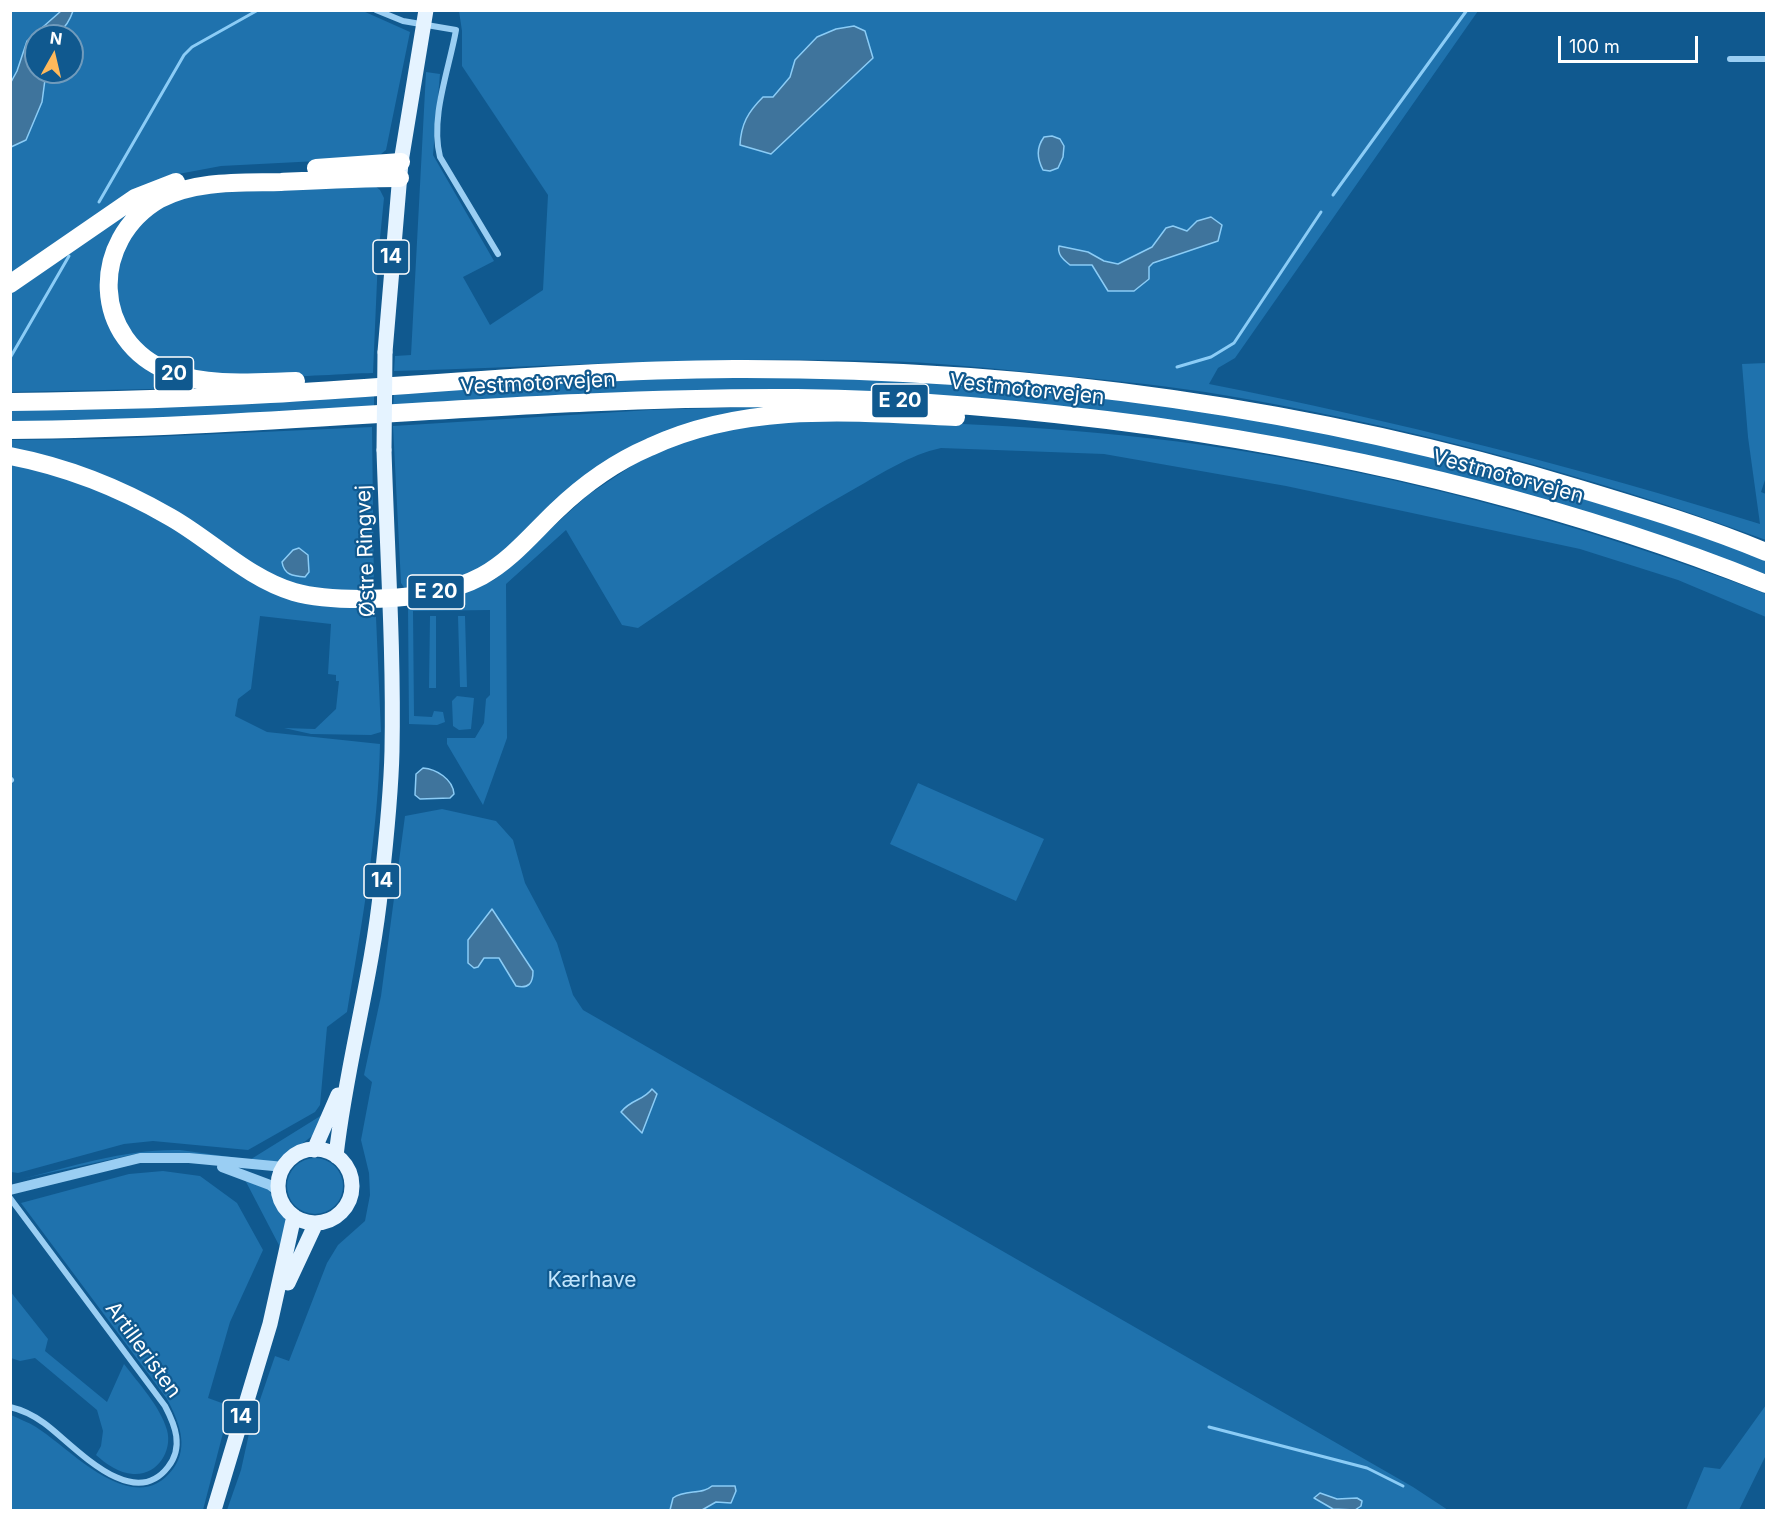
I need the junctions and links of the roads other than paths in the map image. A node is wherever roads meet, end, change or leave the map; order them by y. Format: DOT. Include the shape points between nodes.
graph roads {
  1 [pos="376,10"];
  2 [pos="424,17"];
  3 [pos="1730,58"];
  4 [pos="1767,59"];
  5 [pos="401,170"];
  6 [pos="498,254"];
  7 [pos="10,284"];
  8 [pos="502,379"];
  9 [pos="10,402"];
  10 [pos="10,430"];
  11 [pos="1256,441"];
  12 [pos="10,456"];
  13 [pos="1767,552"];
  14 [pos="1767,584"];
  15 [pos="389,598"];
  16 [pos="346,1076"];
  17 [pos="314,1150"];
  18 [pos="336,1156"];
  19 [pos="208,1162"];
  20 [pos="284,1167"];
  21 [pos="10,1190"];
  22 [pos="279,1192"];
  23 [pos="10,1198"];
  24 [pos="294,1216"];
  25 [pos="316,1223"];
  26 [pos="270,1324"];
  27 [pos="10,1407"];
  28 [pos="214,1510"];
  1 -- 2 [label="street" via="403,21"];
  2 -- 5 [label="main road, Østre Ringvej / 14"];
  2 -- 6 [label="street" via="456,30 436,142 440,157"];
  3 -- 4 [label="street"];
  5 -- 7 [label="highway" via="207,175 168,184 115,210"];
  5 -- 8 [label="highway, 20" via="224,184 162,198 131,223 116,248 108,279 117,325 151,363 194,379"];
  5 -- 15 [label="main road, Østre Ringvej / 14, bridge" via="385,351"];
  8 -- 9 [label="highway, Vestmotorvejen / E 20" via="144,400"];
  8 -- 13 [label="highway, Vestmotorvejen / E 20" via="719,370 836,370 935,374 1158,396 1289,418 1515,470 1646,509"];
  10 -- 11 [label="highway, Vestmotorvejen / E 20" via="254,424 663,399 799,398 1059,413"];
  11 -- 14 [label="highway, Vestmotorvejen / E 20" via="1502,496 1631,535"];
  11 -- 15 [label="highway, E 20" via="951,416 797,413 736,419 675,436 619,463 588,483 517,550 481,576 440,591"];
  12 -- 15 [label="highway" via="70,471 118,489 172,518 254,573 295,592"];
  15 -- 16 [label="main road, Østre Ringvej / 14" via="392,751 384,856 366,984"];
  16 -- 17 [label="main road, Østre Ringvej / 14"];
  16 -- 18 [label="main road, Østre Ringvej / 14"];
  17 -- 18 [label="main road"];
  17 -- 20 [label="main road" via="297,1154"];
  18 -- 25 [label="main road" via="351,1179 350,1199 333,1219"];
  19 -- 20 [label="street"];
  19 -- 21 [label="street" via="140,1158"];
  19 -- 22 [label="street"];
  20 -- 22 [label="main road"];
  22 -- 24 [label="main road"];
  23 -- 27 [label="street, Artilleristen" via="165,1406 175,1425 175,1454 156,1477 125,1481 100,1470 45,1423"];
  24 -- 25 [label="main road"];
  24 -- 26 [label="main road, 14"];
  25 -- 26 [label="main road, 14"];
  26 -- 28 [label="main road, 14"];
}
